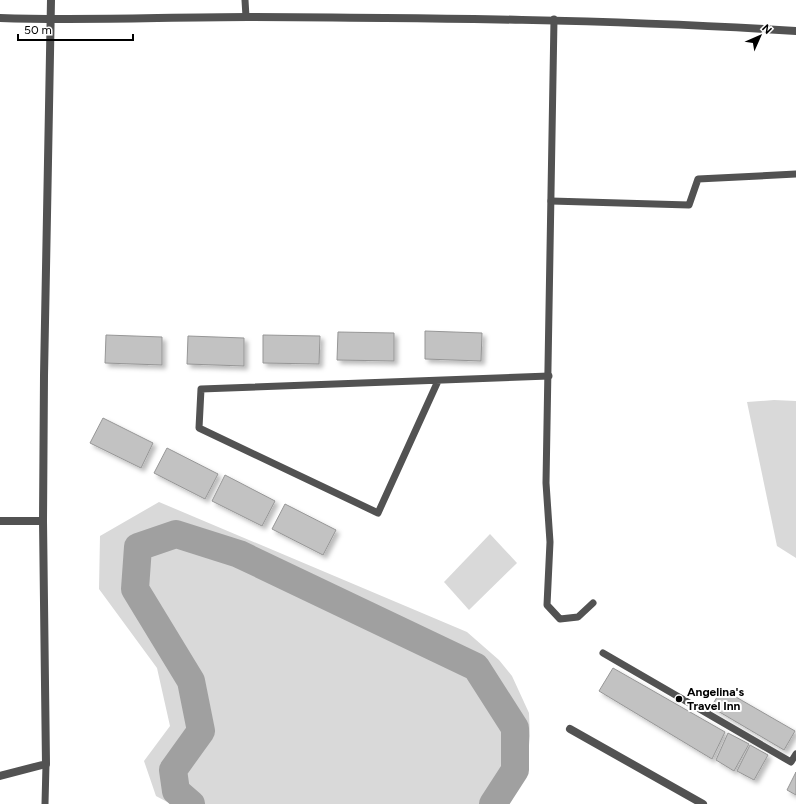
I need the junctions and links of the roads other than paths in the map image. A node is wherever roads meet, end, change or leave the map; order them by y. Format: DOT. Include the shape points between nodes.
graph roads {
  1 [pos="51,0"];
  2 [pos="245,0"];
  3 [pos="246,17"];
  4 [pos="0,18"];
  5 [pos="554,19"];
  6 [pos="51,20"];
  7 [pos="796,31"];
  8 [pos="796,174"];
  9 [pos="551,201"];
  10 [pos="549,376"];
  11 [pos="438,381"];
  12 [pos="0,521"];
  13 [pos="43,521"];
  14 [pos="593,603"];
  15 [pos="603,653"];
  16 [pos="570,729"];
  17 [pos="796,754"];
  18 [pos="46,764"];
  19 [pos="0,776"];
  20 [pos="45,804"];
  21 [pos="703,804"];
  1 -- 6 [label="street"];
  2 -- 3 [label="lane"];
  3 -- 5 [label="street"];
  3 -- 6 [label="street"];
  4 -- 6 [label="street"];
  5 -- 7 [label="street"];
  5 -- 9 [label="lane"];
  6 -- 13 [label="street"];
  8 -- 9 [label="lane" via="698,179 689,205"];
  9 -- 10 [label="lane"];
  10 -- 11 [label="lane"];
  10 -- 14 [label="lane" via="546,483 550,542 547,605 560,620 578,617"];
  11 -- 11 [label="lane" via="201,389 199,428 378,513"];
  12 -- 13 [label="street"];
  13 -- 18 [label="street"];
  15 -- 17 [label="lane" via="791,762"];
  16 -- 21 [label="street"];
  18 -- 19 [label="street"];
  18 -- 20 [label="lane"];
}
